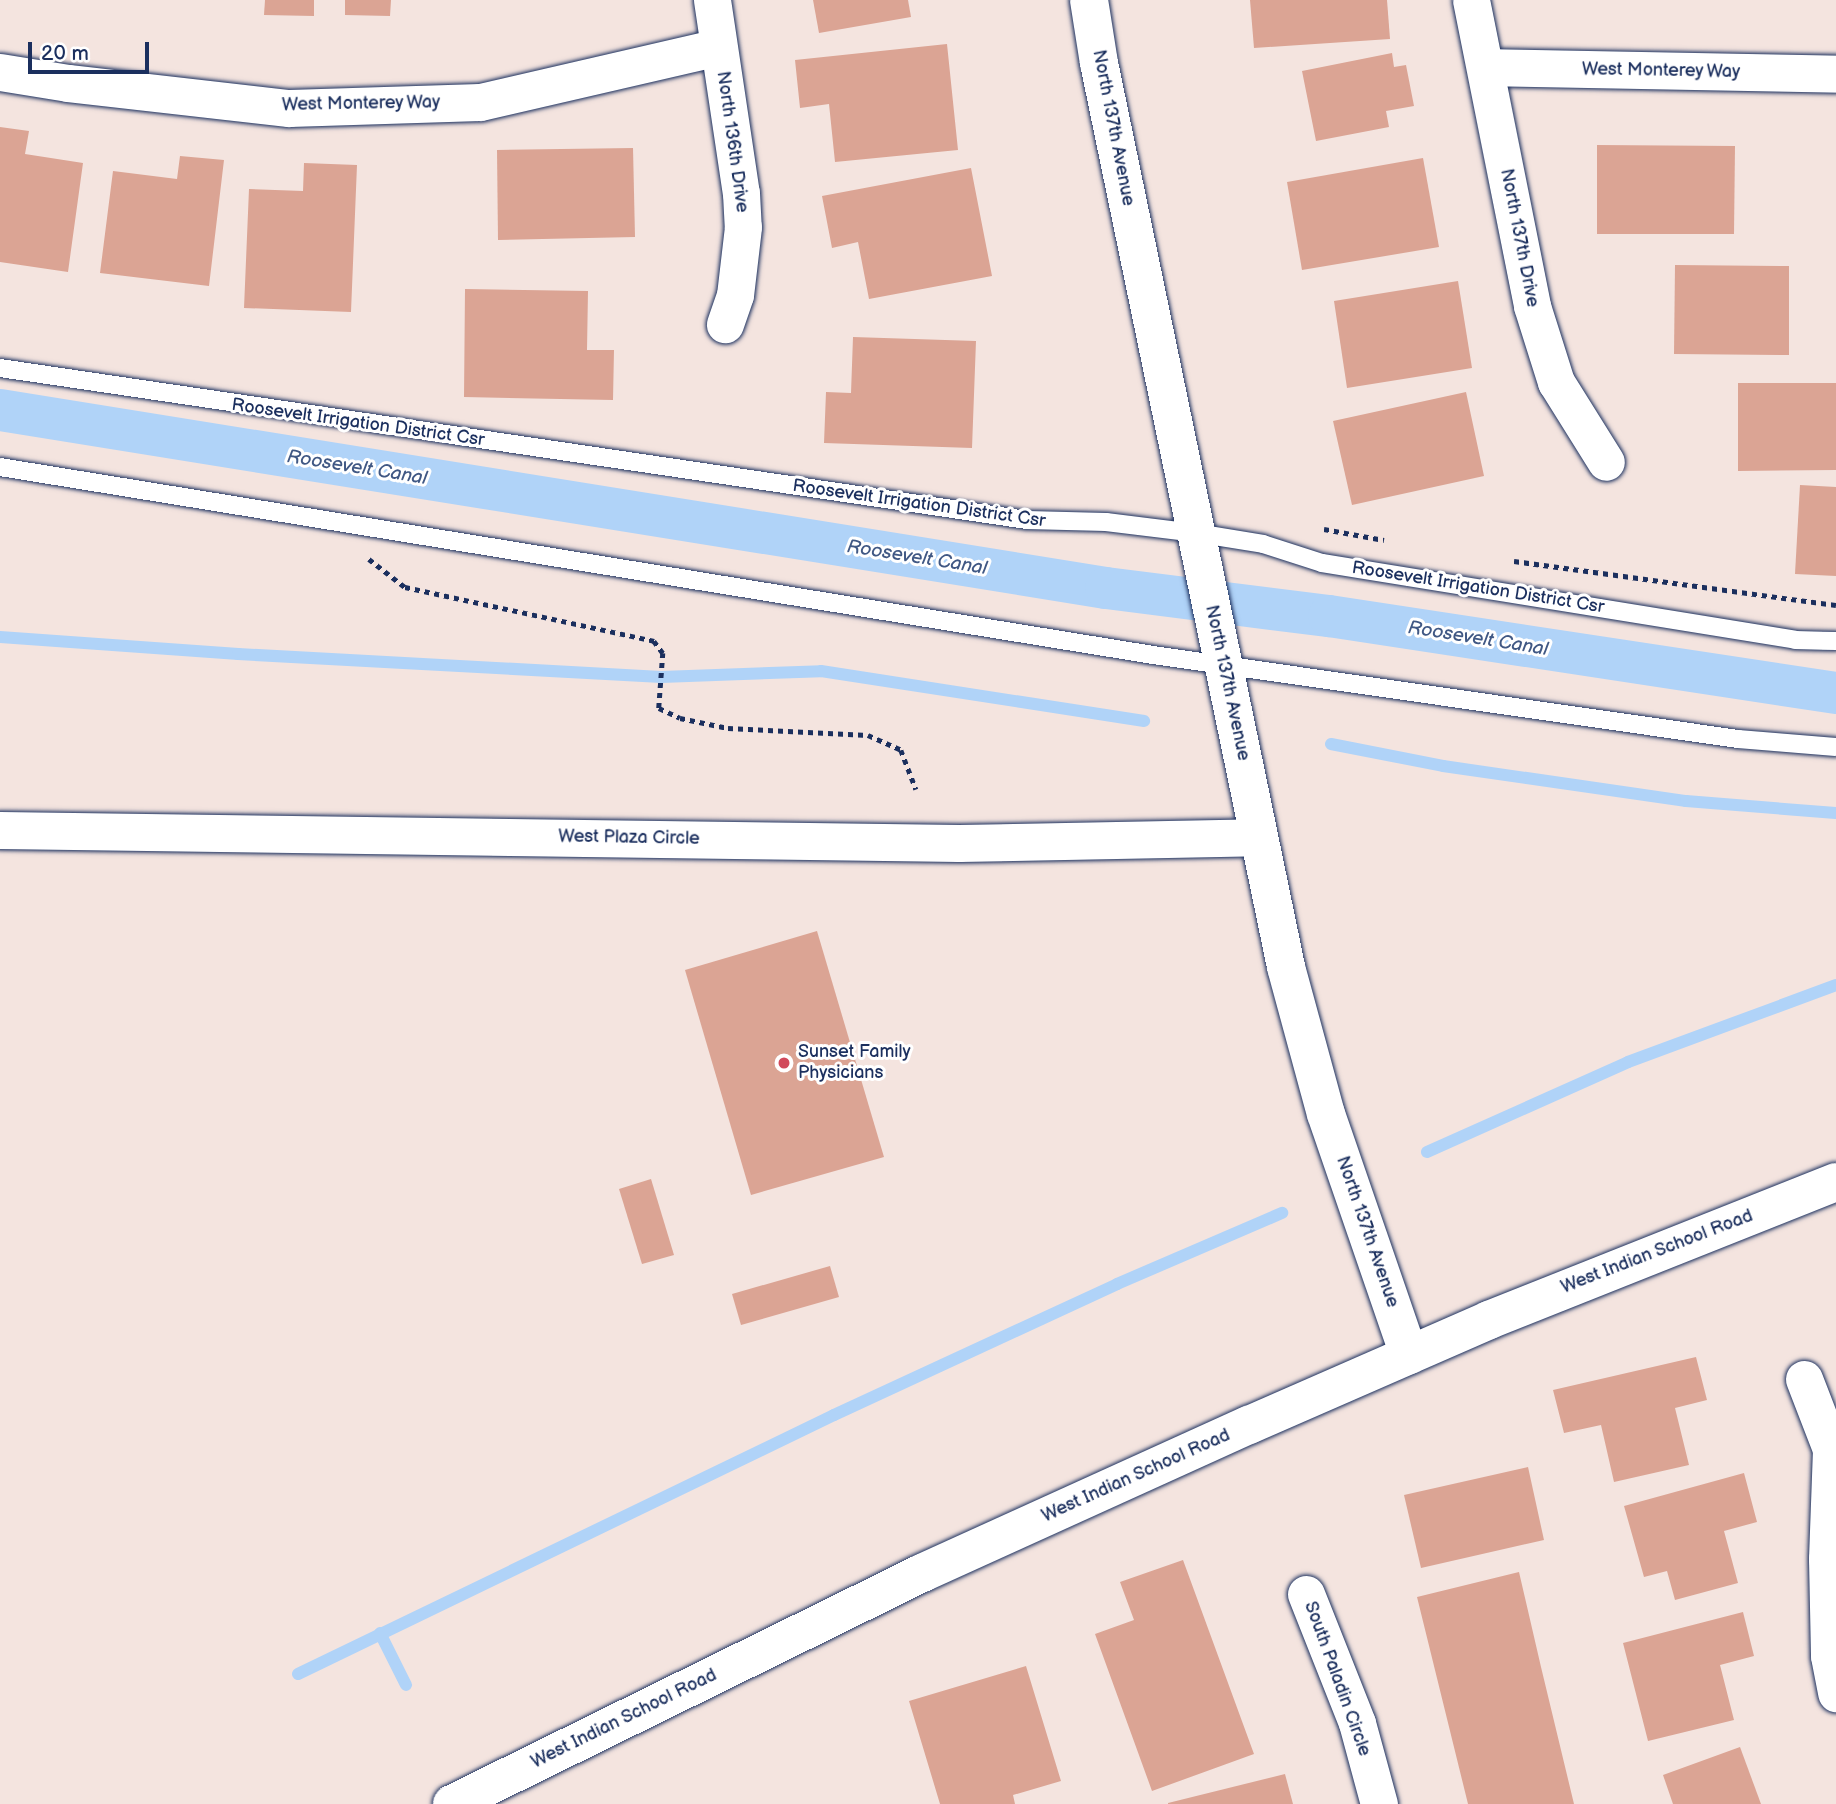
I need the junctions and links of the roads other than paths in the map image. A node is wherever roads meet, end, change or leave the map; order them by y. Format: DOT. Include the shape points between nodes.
graph roads {
  1 [pos="712,0"];
  2 [pos="1089,0"];
  3 [pos="1471,0"];
  4 [pos="718,47"];
  5 [pos="1486,67"];
  6 [pos="0,72"];
  7 [pos="1836,74"];
  8 [pos="725,324"];
  9 [pos="0,368"];
  10 [pos="1605,462"];
  11 [pos="0,467"];
  12 [pos="1198,542"];
  13 [pos="1836,640"];
  14 [pos="1221,651"];
  15 [pos="1836,747"];
  16 [pos="0,830"];
  17 [pos="1258,837"];
  18 [pos="1836,1182"];
  19 [pos="1409,1354"];
  20 [pos="1804,1379"];
  21 [pos="1306,1594"];
  22 [pos="1836,1693"];
  23 [pos="452,1804"];
  24 [pos="1380,1804"];
  1 -- 4 [label="street, North 136th Drive"];
  2 -- 12 [label="main road, North 137th Avenue"];
  3 -- 5 [label="street, North 137th Drive"];
  4 -- 6 [label="street, West Monterey Way" via="480,102 289,108"];
  4 -- 8 [label="street, North 136th Drive" via="743,227 735,295"];
  5 -- 7 [label="street, West Monterey Way"];
  5 -- 10 [label="street, North 137th Drive" via="1532,306 1556,382"];
  9 -- 12 [label="lane, Roosevelt Irrigation District Csr" via="1027,520 1105,522"];
  11 -- 14 [label="lane"];
  12 -- 13 [label="lane, Roosevelt Irrigation District Csr" via="1263,544 1336,565 1795,640"];
  12 -- 14 [label="main road, North 137th Avenue"];
  14 -- 15 [label="lane" via="1738,739"];
  14 -- 17 [label="main road, North 137th Avenue"];
  16 -- 17 [label="street, West Plaza Circle" via="959,843"];
  17 -- 19 [label="main road, North 137th Avenue" via="1286,967 1326,1114"];
  18 -- 19 [label="main road, West Indian School Road"];
  19 -- 23 [label="main road, West Indian School Road" via="922,1573"];
  20 -- 22 [label="street" via="1831,1449 1827,1559 1829,1656"];
  21 -- 24 [label="street, South Paladin Circle" via="1357,1723"];
}
